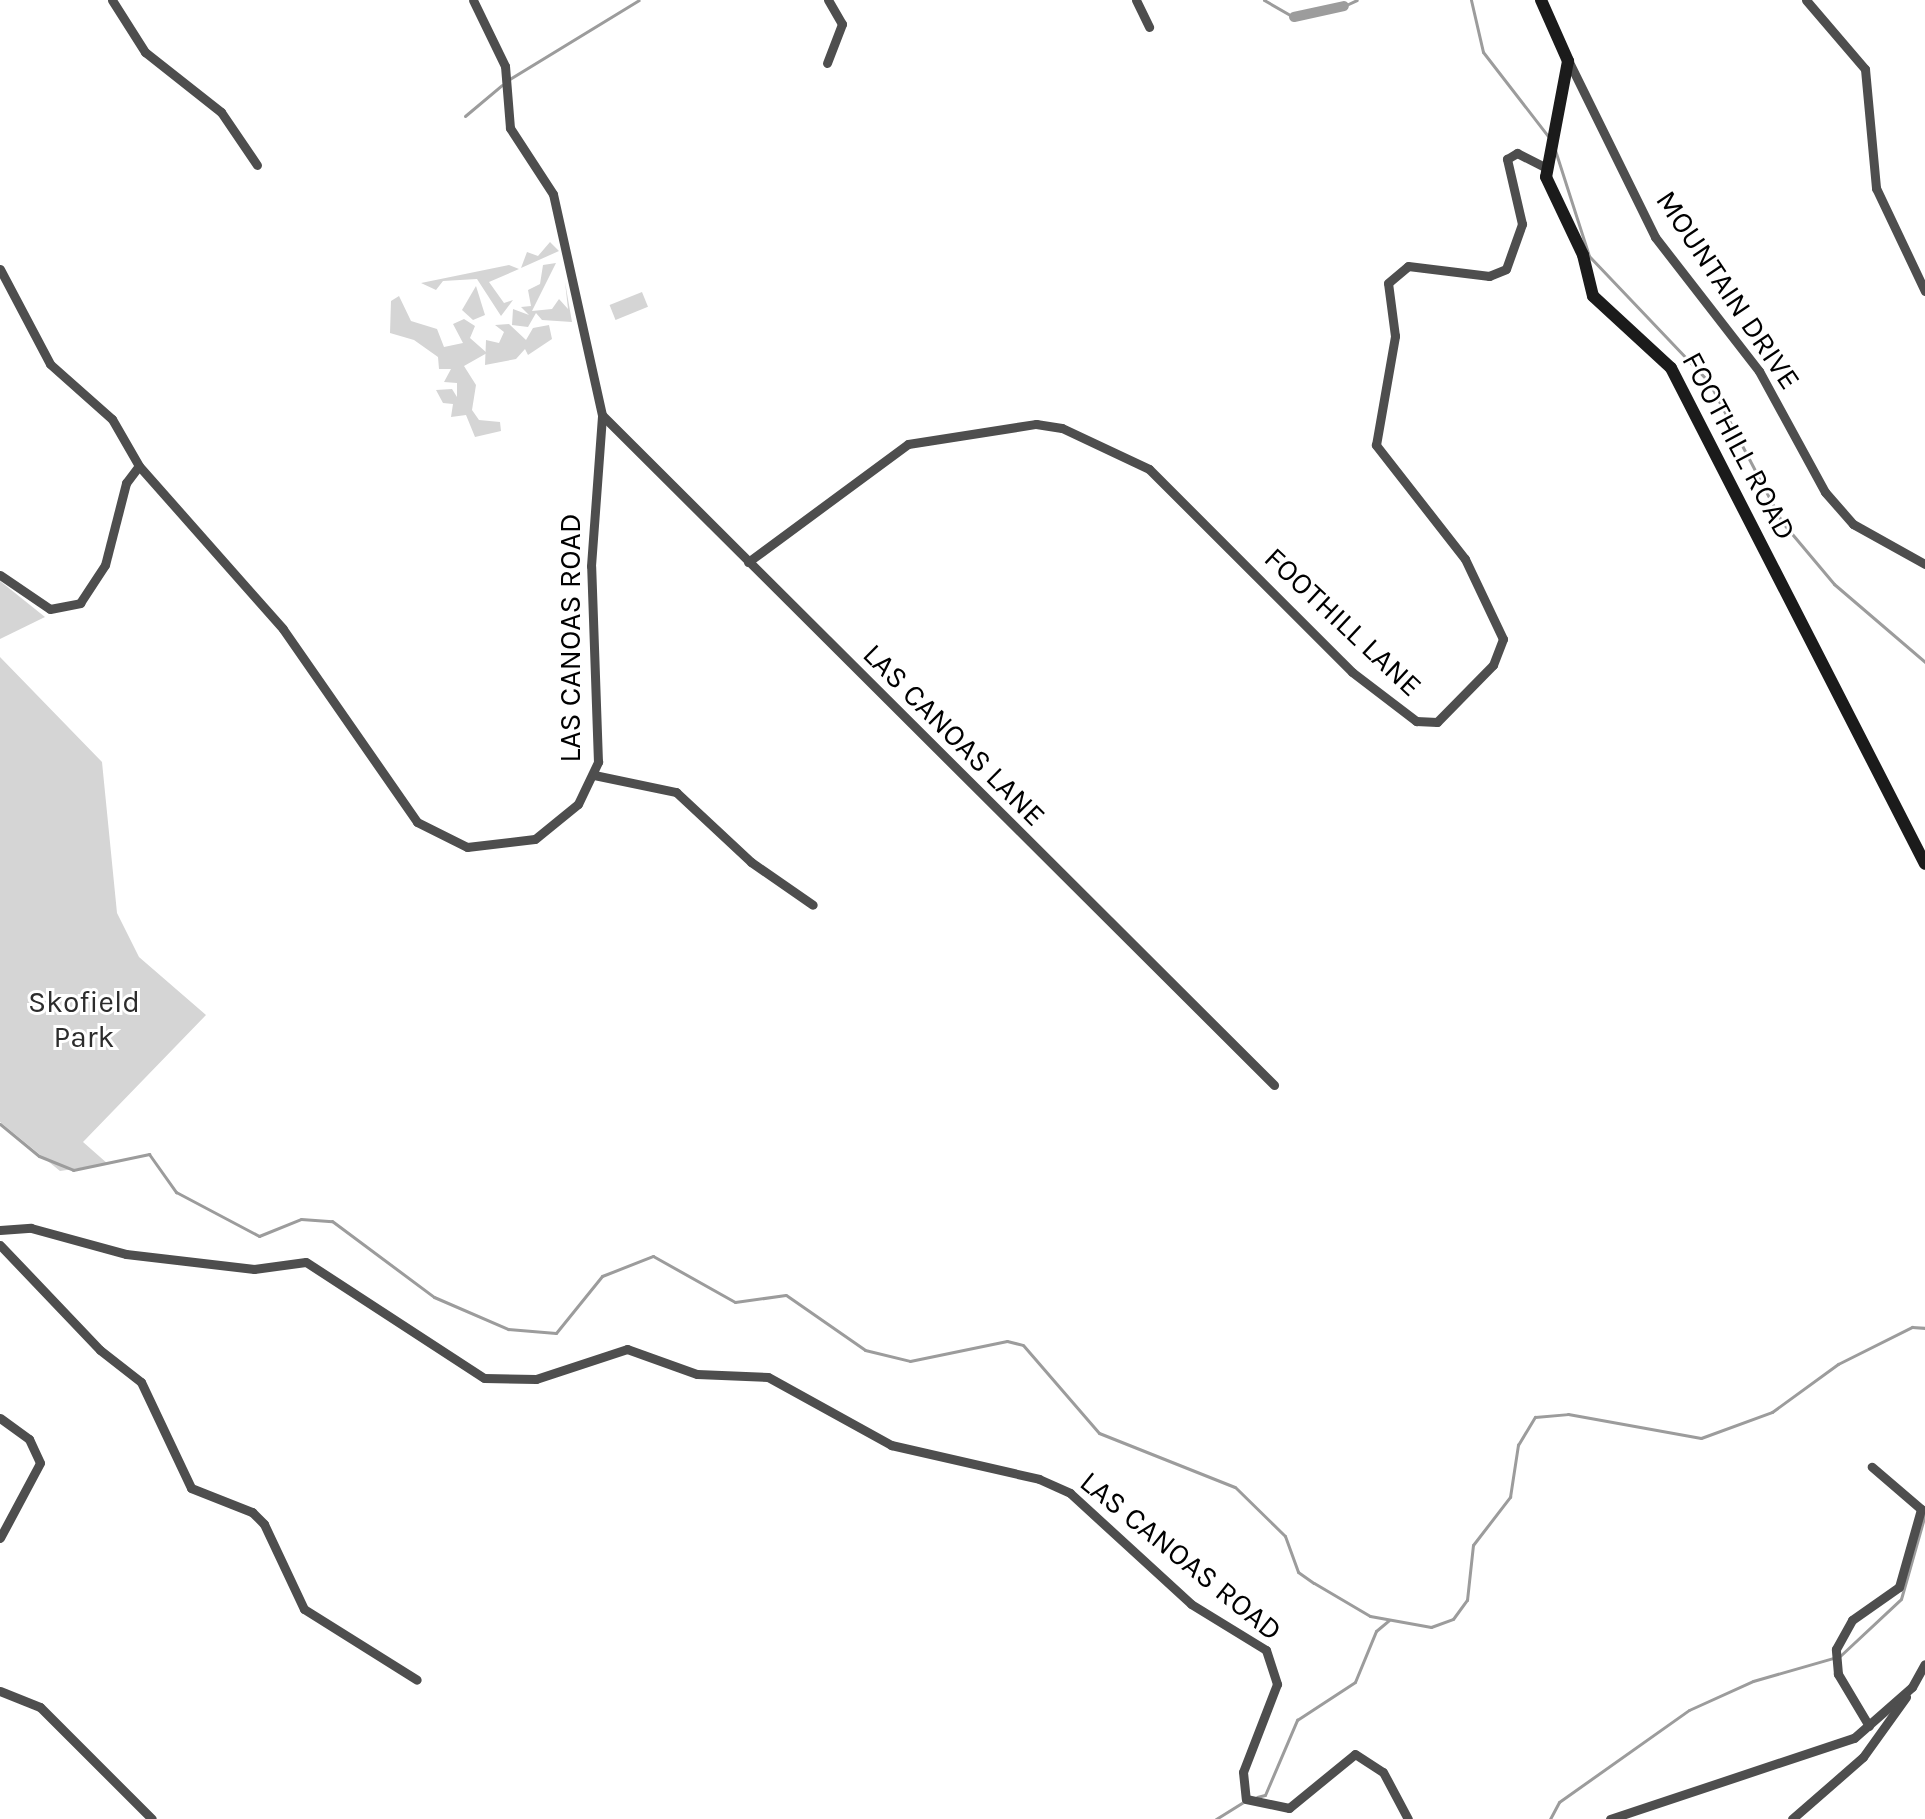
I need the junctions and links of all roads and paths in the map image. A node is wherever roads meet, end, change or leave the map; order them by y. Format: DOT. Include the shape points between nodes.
graph roads {
  1 [pos="112,0"];
  2 [pos="473,0"];
  3 [pos="828,0"];
  4 [pos="1136,0"];
  5 [pos="1541,0"];
  6 [pos="1806,0"];
  7 [pos="1149,27"];
  8 [pos="1568,61"];
  9 [pos="827,63"];
  10 [pos="257,165"];
  11 [pos="1545,167"];
  12 [pos="0,269"];
  13 [pos="1925,291"];
  14 [pos="602,415"];
  15 [pos="139,466"];
  16 [pos="748,562"];
  17 [pos="1925,564"];
  18 [pos="0,575"];
  19 [pos="594,775"];
  20 [pos="1925,864"];
  21 [pos="813,905"];
  22 [pos="1274,1085"];
  23 [pos="0,1230"];
  24 [pos="0,1245"];
  25 [pos="0,1418"];
  26 [pos="1872,1467"];
  27 [pos="0,1538"];
  28 [pos="1925,1664"];
  29 [pos="417,1680"];
  30 [pos="1912,1687"];
  31 [pos="0,1691"];
  32 [pos="1869,1726"];
  33 [pos="152,1819"];
  34 [pos="1408,1819"];
  35 [pos="1610,1819"];
  36 [pos="1792,1819"];
  1 -- 10 [label="street" via="145,52 221,112"];
  2 -- 14 [label="street, LAS CANOAS ROAD" via="501,54 510,128 553,194"];
  3 -- 9 [label="street" via="842,24"];
  4 -- 7 [label="street"];
  5 -- 8 [label="main road, MOUNTAIN DRIVE"];
  6 -- 13 [label="street" via="1865,69 1876,188"];
  8 -- 11 [label="main road"];
  8 -- 17 [label="street, MOUNTAIN DRIVE" via="1655,237 1759,371 1825,492 1853,524"];
  11 -- 16 [label="street, FOOTHILL LANE" via="1517,153 1507,159 1522,224 1506,269 1489,276 1408,266 1388,283 1395,336 1376,445 1459,549 1503,639 1493,665 1437,722 1416,721 1352,672 1149,469 1062,428 1036,424 908,444"];
  11 -- 20 [label="main road, FOOTHILL ROAD" via="1593,296 1671,368"];
  12 -- 15 [label="street, LAS CANOAS ROAD" via="50,364 112,419"];
  14 -- 16 [label="street, LAS CANOAS LANE"];
  14 -- 19 [label="street, LAS CANOAS ROAD" via="592,516"];
  15 -- 18 [label="street" via="126,483 105,565 80,603 50,609"];
  15 -- 19 [label="street, LAS CANOAS ROAD" via="299,649 390,790 426,829 467,847 525,843 578,804"];
  16 -- 22 [label="street, LAS CANOAS LANE"];
  19 -- 21 [label="street" via="676,792 751,862"];
  23 -- 34 [label="street, LAS CANOAS ROAD" via="31,1228 126,1254 254,1269 306,1262 378,1302 484,1378 536,1379 605,1351 631,1350 697,1374 768,1377 891,1445 1039,1479 1070,1493 1191,1604 1266,1650 1277,1684 1241,1793 1261,1805 1289,1808 1355,1754 1383,1772"];
  24 -- 29 [label="street" via="100,1350 141,1382 191,1488 252,1512 264,1524 304,1609"];
  25 -- 27 [label="street" via="29,1439 40,1463"];
  26 -- 32 [label="street" via="1921,1509 1899,1587 1852,1620 1836,1649 1838,1674"];
  28 -- 30 [label="street"];
  30 -- 32 [label="street"];
  30 -- 36 [label="street" via="1882,1736"];
  31 -- 33 [label="street" via="40,1707"];
  32 -- 35 [label="street" via="1832,1748"];
}
